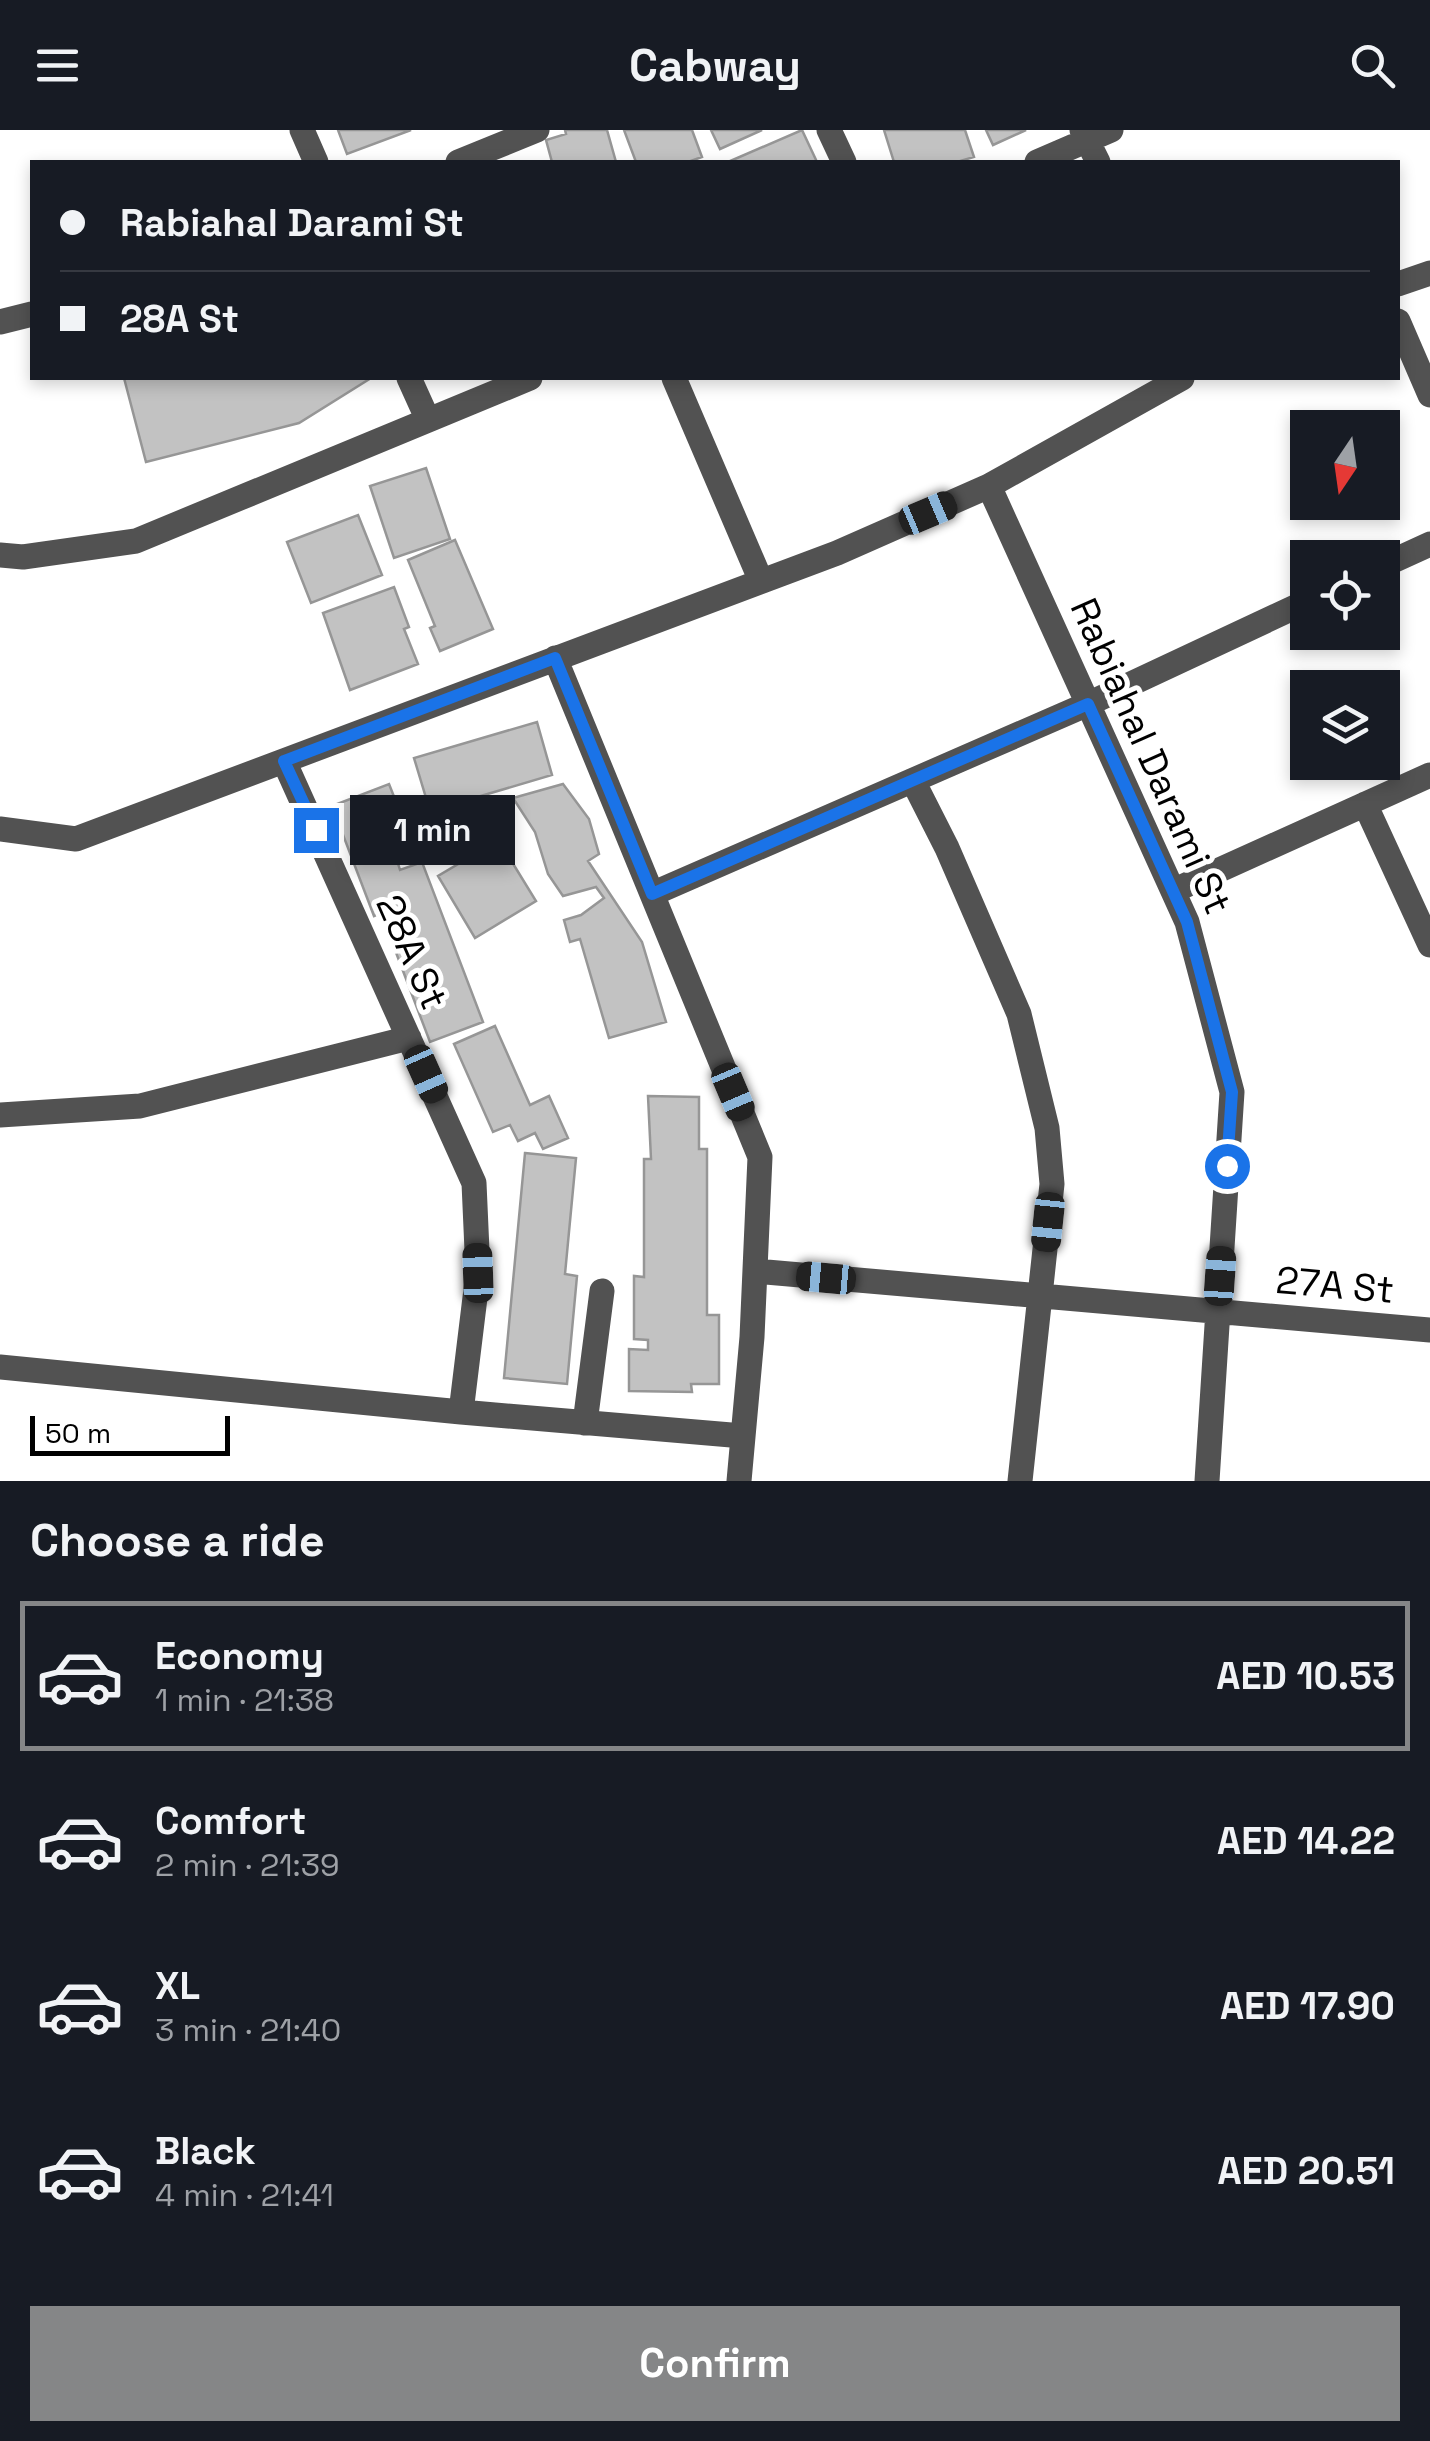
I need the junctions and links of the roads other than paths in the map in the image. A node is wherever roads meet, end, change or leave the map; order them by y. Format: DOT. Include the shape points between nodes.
graph roads {
  1 [pos="302,130"];
  2 [pos="536,130"];
  3 [pos="829,130"];
  4 [pos="1110,130"];
  5 [pos="1089,144"];
  6 [pos="315,160"];
  7 [pos="463,160"];
  8 [pos="843,160"];
  9 [pos="1042,160"];
  10 [pos="1430,274"];
  11 [pos="1400,283"];
  12 [pos="30,314"];
  13 [pos="0,322"];
  14 [pos="1400,326"];
  15 [pos="410,380"];
  16 [pos="525,380"];
  17 [pos="675,380"];
  18 [pos="1178,380"];
  19 [pos="1430,395"];
  20 [pos="428,420"];
  21 [pos="989,486"];
  22 [pos="1430,544"];
  23 [pos="0,555"];
  24 [pos="1400,558"];
  25 [pos="761,581"];
  26 [pos="1290,609"];
  27 [pos="555,658"];
  28 [pos="1088,704"];
  29 [pos="284,761"];
  30 [pos="1430,775"];
  31 [pos="913,781"];
  32 [pos="1365,804"];
  33 [pos="0,829"];
  34 [pos="1173,891"];
  35 [pos="652,894"];
  36 [pos="1430,946"];
  37 [pos="409,1038"];
  38 [pos="0,1115"];
  39 [pos="755,1271"];
  40 [pos="602,1291"];
  41 [pos="1040,1297"];
  42 [pos="1218,1313"];
  43 [pos="1430,1330"];
  44 [pos="0,1368"];
  45 [pos="461,1412"];
  46 [pos="585,1423"];
  47 [pos="743,1436"];
  48 [pos="738,1481"];
  49 [pos="1020,1481"];
  50 [pos="1207,1481"];
  1 -- 6 [label="street"];
  2 -- 7 [label="street"];
  3 -- 8 [label="street"];
  4 -- 5 [label="street"];
  5 -- 9 [label="street"];
  10 -- 11 [label="street"];
  12 -- 13 [label="street"];
  14 -- 19 [label="street"];
  15 -- 20 [label="street"];
  16 -- 20 [label="street"];
  17 -- 25 [label="street"];
  18 -- 21 [label="street"];
  20 -- 23 [label="street" via="136,541"];
  21 -- 25 [label="street"];
  21 -- 28 [label="street, Rabiahal Darami St"];
  22 -- 24 [label="street"];
  25 -- 27 [label="street"];
  26 -- 28 [label="street"];
  27 -- 29 [label="street"];
  27 -- 35 [label="street"];
  28 -- 31 [label="street"];
  28 -- 34 [label="street, Rabiahal Darami St"];
  29 -- 33 [label="street" via="76,839"];
  29 -- 37 [label="street, 28A St"];
  30 -- 32 [label="street"];
  31 -- 35 [label="street"];
  31 -- 41 [label="street" via="1018,1014 1035,1075 1052,1184"];
  32 -- 34 [label="street"];
  32 -- 36 [label="street"];
  34 -- 42 [label="street, Rabiahal Darami St" via="1232,1092"];
  35 -- 39 [label="street" via="760,1157"];
  37 -- 38 [label="street" via="140,1106"];
  37 -- 45 [label="street, 28A St" via="474,1182 478,1273"];
  39 -- 41 [label="street, 27A St"];
  39 -- 47 [label="street"];
  40 -- 46 [label="street"];
  41 -- 42 [label="street, 27A St"];
  41 -- 49 [label="street"];
  42 -- 43 [label="street, 27A St"];
  42 -- 50 [label="street, Rabiahal Darami St"];
  44 -- 45 [label="street"];
  45 -- 46 [label="street"];
  46 -- 47 [label="street"];
  47 -- 48 [label="street"];
}
